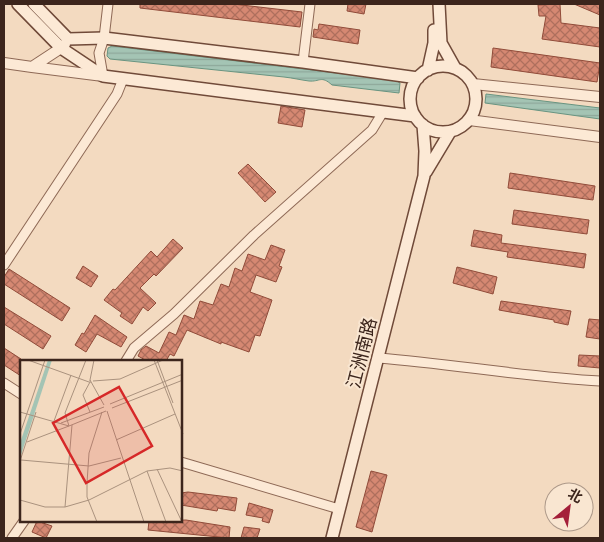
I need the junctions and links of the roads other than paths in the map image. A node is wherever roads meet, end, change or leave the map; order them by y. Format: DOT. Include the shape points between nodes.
graph roads {
  1 [pos="18,4"];
  2 [pos="34,4"];
  3 [pos="108,4"];
  4 [pos="310,4"];
  5 [pos="432,4"];
  6 [pos="439,4"];
  7 [pos="104,38"];
  8 [pos="65,44"];
  9 [pos="303,62"];
  10 [pos="4,63"];
  11 [pos="32,67"];
  12 [pos="455,68"];
  13 [pos="428,70"];
  14 [pos="102,76"];
  15 [pos="418,78"];
  16 [pos="123,79"];
  17 [pos="473,84"];
  18 [pos="600,98"];
  19 [pos="384,112"];
  20 [pos="419,120"];
  21 [pos="469,120"];
  22 [pos="450,132"];
  23 [pos="600,137"];
  24 [pos="424,176"];
  25 [pos="4,265"];
  26 [pos="379,358"];
  27 [pos="127,360"];
  28 [pos="600,381"];
  29 [pos="4,383"];
  30 [pos="20,393"];
  31 [pos="182,462"];
  32 [pos="339,509"];
  33 [pos="23,522"];
  34 [pos="12,538"];
  35 [pos="332,538"];
  1 -- 8 [label="main road"];
  2 -- 8 [label="main road"];
  3 -- 7 [label="street"];
  4 -- 9 [label="street"];
  5 -- 13 [label="main road" via="434,43"];
  6 -- 12 [label="main road" via="441,43"];
  7 -- 8 [label="main road"];
  7 -- 9 [label="main road"];
  7 -- 14 [label="street" via="99,53"];
  8 -- 11 [label="street"];
  8 -- 14 [label="main road"];
  9 -- 15 [label="main road"];
  10 -- 11 [label="street"];
  11 -- 14 [label="street"];
  12 -- 13 [label="main road" via="441,66"];
  12 -- 17 [label="main road"];
  13 -- 15 [label="main road"];
  14 -- 16 [label="main road"];
  15 -- 20 [label="main road" via="410,97 412,110"];
  16 -- 19 [label="main road"];
  16 -- 25 [label="street" via="118,94"];
  17 -- 18 [label="street"];
  17 -- 21 [label="main road" via="477,99"];
  19 -- 20 [label="main road"];
  19 -- 27 [label="street" via="372,130 254,235 174,314 134,348"];
  20 -- 22 [label="main road" via="436,131"];
  20 -- 24 [label="main road" via="425,151"];
  21 -- 22 [label="main road"];
  21 -- 23 [label="street"];
  22 -- 24 [label="main road"];
  24 -- 26 [label="main road, 江洲南路"];
  26 -- 28 [label="street"];
  26 -- 32 [label="main road, 江洲南路"];
  29 -- 30 [label="street"];
  31 -- 32 [label="street"];
  32 -- 35 [label="main road, 江洲南路"];
  33 -- 34 [label="street"];
}
